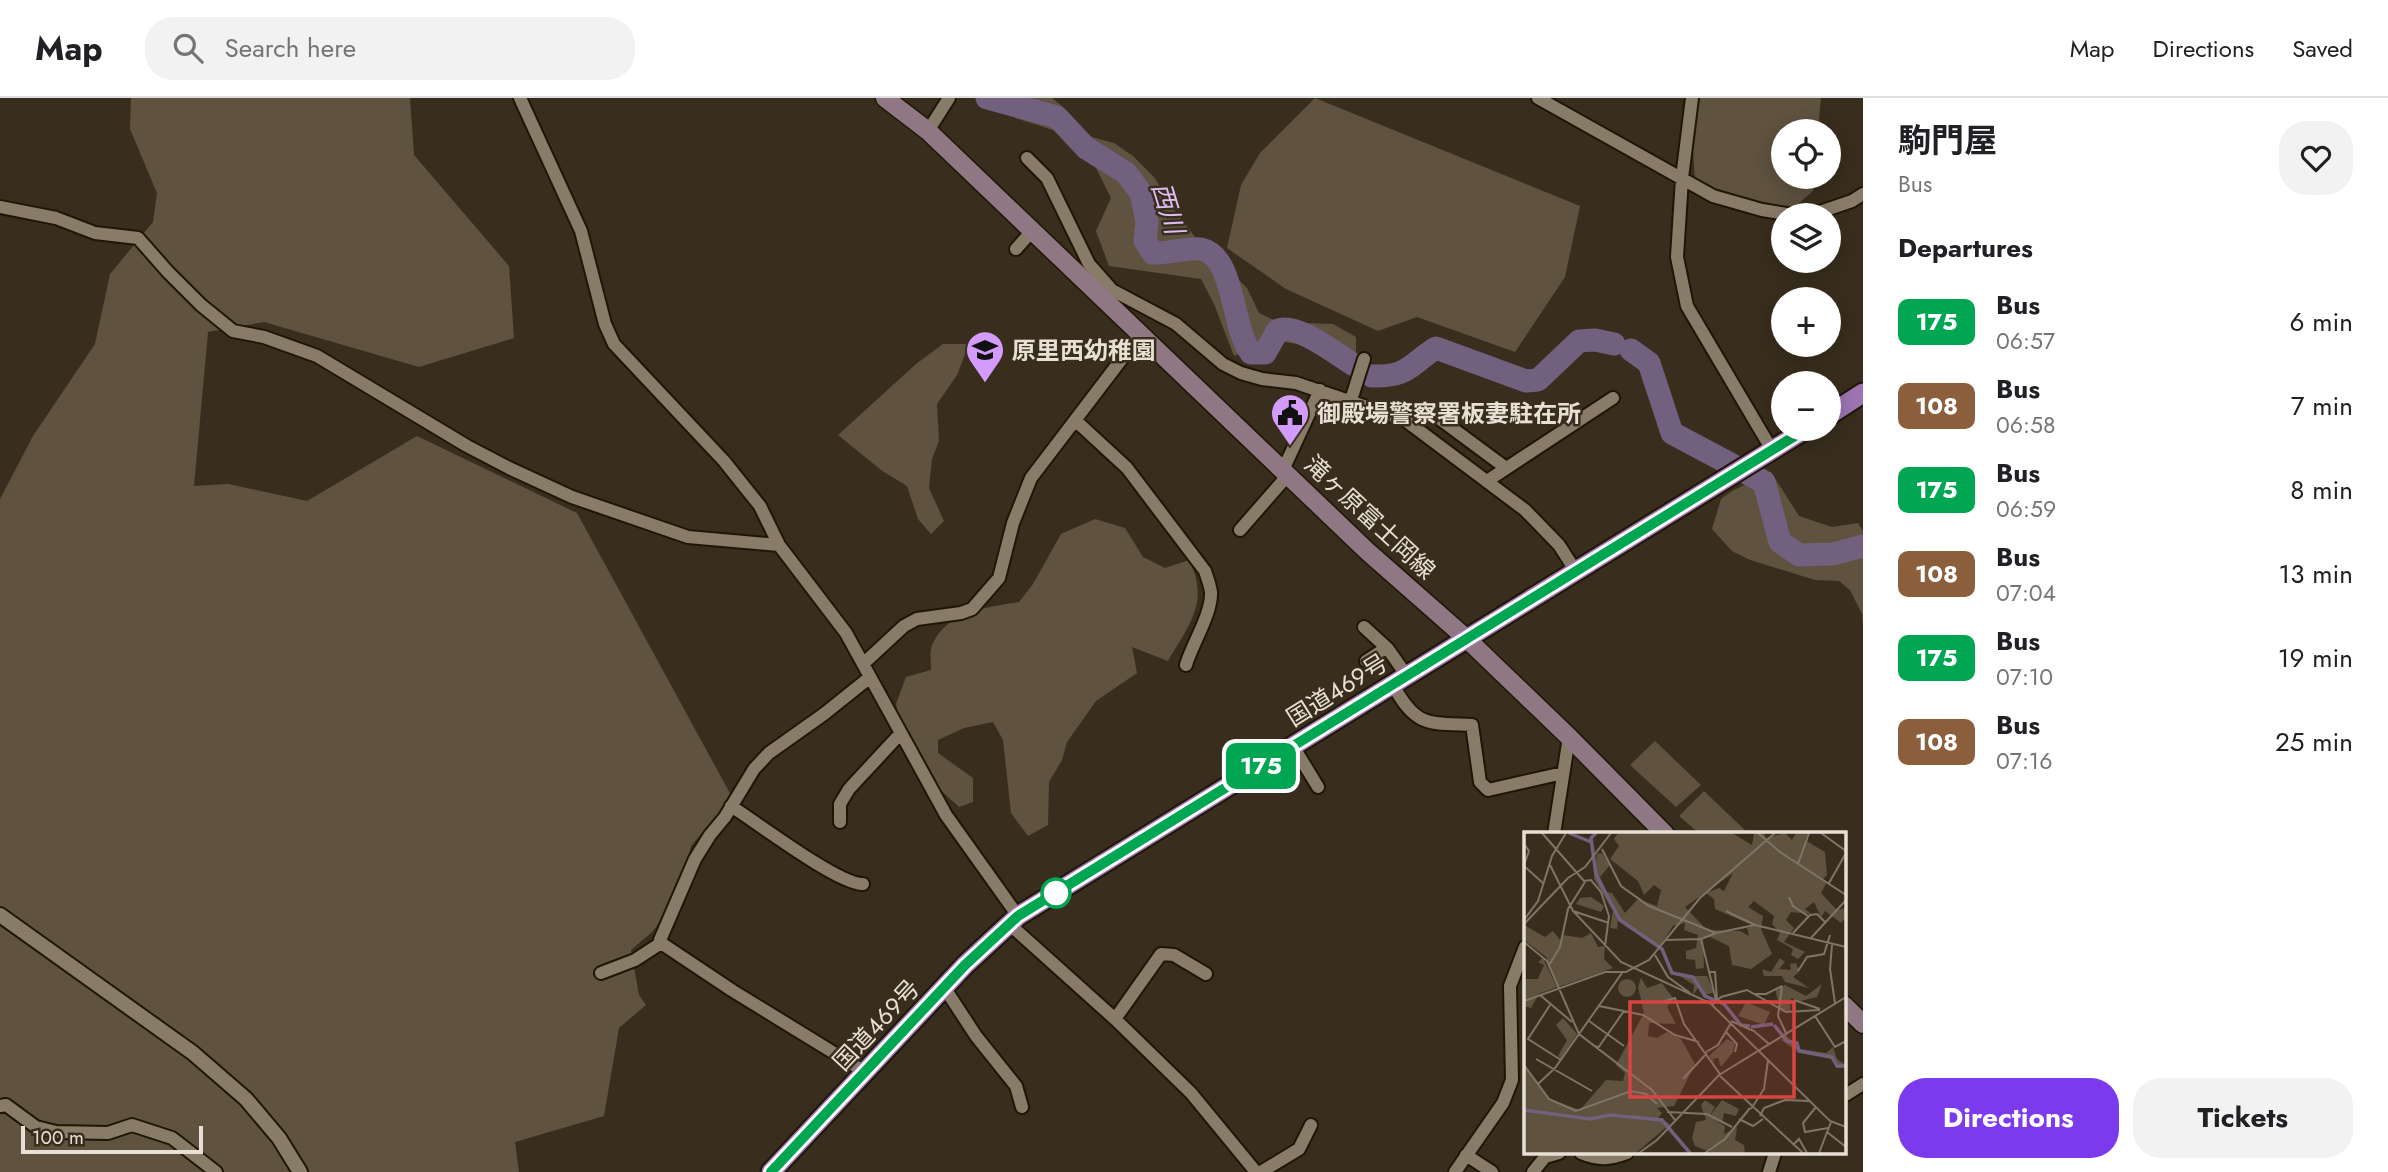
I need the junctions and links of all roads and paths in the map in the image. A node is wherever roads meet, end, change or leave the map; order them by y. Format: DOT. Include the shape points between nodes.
graph roads {
  1 [pos="520,98"];
  2 [pos="885,98"];
  3 [pos="949,98"];
  4 [pos="1538,98"];
  5 [pos="1692,98"];
  6 [pos="928,131"];
  7 [pos="1027,158"];
  8 [pos="1682,178"];
  9 [pos="1863,194"];
  10 [pos="0,207"];
  11 [pos="1031,232"];
  12 [pos="1016,249"];
  13 [pos="1108,295"];
  14 [pos="1140,335"];
  15 [pos="1364,359"];
  16 [pos="1320,390"];
  17 [pos="1863,393"];
  18 [pos="1613,398"];
  19 [pos="1351,400"];
  20 [pos="1841,407"];
  21 [pos="1429,411"];
  22 [pos="1075,419"];
  23 [pos="1786,441"];
  24 [pos="1764,454"];
  25 [pos="1506,468"];
  26 [pos="1286,472"];
  27 [pos="1487,481"];
  28 [pos="1240,530"];
  29 [pos="779,545"];
  30 [pos="1575,570"];
  31 [pos="1364,627"];
  32 [pos="1467,639"];
  33 [pos="1386,648"];
  34 [pos="1366,661"];
  35 [pos="863,664"];
  36 [pos="1186,665"];
  37 [pos="869,678"];
  38 [pos="1400,680"];
  39 [pos="900,734"];
  40 [pos="1569,737"];
  41 [pos="1293,746"];
  42 [pos="1563,773"];
  43 [pos="1318,787"];
  44 [pos="732,806"];
  45 [pos="840,822"];
  46 [pos="1554,832"];
  47 [pos="1663,832"];
  48 [pos="863,884"];
  49 [pos="0,915"];
  50 [pos="1013,920"];
  51 [pos="661,943"];
  52 [pos="1524,958"];
  53 [pos="601,973"];
  54 [pos="1206,974"];
  55 [pos="944,987"];
  56 [pos="1846,1007"];
  57 [pos="1115,1019"];
  58 [pos="1863,1024"];
  59 [pos="865,1072"];
  60 [pos="1863,1084"];
  61 [pos="1846,1095"];
  62 [pos="0,1106"];
  63 [pos="1022,1108"];
  64 [pos="1311,1125"];
  65 [pos="1556,1154"];
  66 [pos="1583,1154"];
  67 [pos="1625,1154"];
  68 [pos="1775,1154"];
  69 [pos="1466,1155"];
  70 [pos="216,1172"];
  71 [pos="300,1172"];
  72 [pos="771,1172"];
  73 [pos="1258,1172"];
  74 [pos="1455,1172"];
  75 [pos="1492,1172"];
  76 [pos="1533,1172"];
  77 [pos="1769,1172"];
  1 -- 29 [label="street" via="580,231 614,344 724,461 760,506"];
  2 -- 6 [label="main road, 滝ヶ原富士岡線"];
  3 -- 6 [label="street"];
  4 -- 8 [label="street"];
  5 -- 8 [label="street"];
  6 -- 11 [label="main road, 滝ヶ原富士岡線"];
  7 -- 13 [label="street" via="1047,178"];
  8 -- 9 [label="street" via="1713,196 1793,215 1811,215"];
  8 -- 24 [label="street" via="1677,257 1687,306"];
  10 -- 29 [label="street" via="56,218 95,233 138,238 167,272 233,331 317,356 467,446 572,497 688,537"];
  11 -- 12 [label="street"];
  11 -- 13 [label="main road, 滝ヶ原富士岡線"];
  13 -- 14 [label="main road, 滝ヶ原富士岡線"];
  13 -- 16 [label="street" via="1176,324 1223,364 1241,373"];
  14 -- 22 [label="street"];
  14 -- 26 [label="main road, 滝ヶ原富士岡線"];
  15 -- 19 [label="street"];
  16 -- 19 [label="street"];
  16 -- 26 [label="street"];
  17 -- 20 [label="highway"];
  18 -- 25 [label="street"];
  19 -- 27 [label="street" via="1405,420"];
  21 -- 25 [label="street"];
  22 -- 35 [label="street" via="1031,478 999,578 972,609 917,619"];
  22 -- 36 [label="street" via="1128,468 1205,571 1211,591 1209,607"];
  23 -- 24 [label="highway, 国道469号"];
  24 -- 30 [label="highway, 国道469号"];
  25 -- 27 [label="street"];
  26 -- 28 [label="street"];
  26 -- 32 [label="main road, 滝ヶ原富士岡線"];
  27 -- 30 [label="street" via="1525,510 1559,545"];
  29 -- 35 [label="street" via="846,633"];
  30 -- 32 [label="highway, 国道469号"];
  31 -- 33 [label="street"];
  32 -- 38 [label="highway, 国道469号"];
  32 -- 40 [label="main road, 滝ヶ原富士岡線"];
  33 -- 34 [label="street"];
  33 -- 38 [label="street"];
  35 -- 37 [label="street"];
  37 -- 39 [label="street"];
  37 -- 44 [label="street" via="769,753"];
  38 -- 41 [label="highway, 国道469号"];
  38 -- 42 [label="street" via="1407,708 1422,720 1472,725 1480,782 1488,790"];
  39 -- 45 [label="street" via="849,789 840,804"];
  39 -- 50 [label="street"];
  40 -- 42 [label="street"];
  40 -- 47 [label="main road, 滝ヶ原富士岡線"];
  41 -- 43 [label="street"];
  41 -- 50 [label="highway, 国道469号"];
  42 -- 46 [label="street"];
  44 -- 48 [label="street" via="835,875"];
  44 -- 51 [label="street" via="695,859"];
  49 -- 71 [label="street" via="193,1052 246,1099"];
  50 -- 55 [label="highway, 国道469号"];
  50 -- 57 [label="street"];
  51 -- 53 [label="street" via="635,960"];
  51 -- 59 [label="street"];
  52 -- 69 [label="street" via="1510,986 1512,1080 1503,1103"];
  54 -- 57 [label="street" via="1174,954 1161,954"];
  55 -- 59 [label="highway, 国道469号"];
  55 -- 63 [label="street" via="1016,1086"];
  56 -- 58 [label="main road"];
  57 -- 73 [label="street" via="1191,1093"];
  59 -- 72 [label="highway, 国道469号"];
  60 -- 61 [label="street"];
  62 -- 70 [label="street" via="6,1105 36,1127 57,1132 108,1133 132,1125 172,1138"];
  64 -- 73 [label="street" via="1299,1149"];
  65 -- 76 [label="street" via="1545,1157"];
  66 -- 67 [label="street" via="1611,1160"];
  68 -- 77 [label="street"];
  69 -- 74 [label="street"];
  69 -- 75 [label="street"];
}
